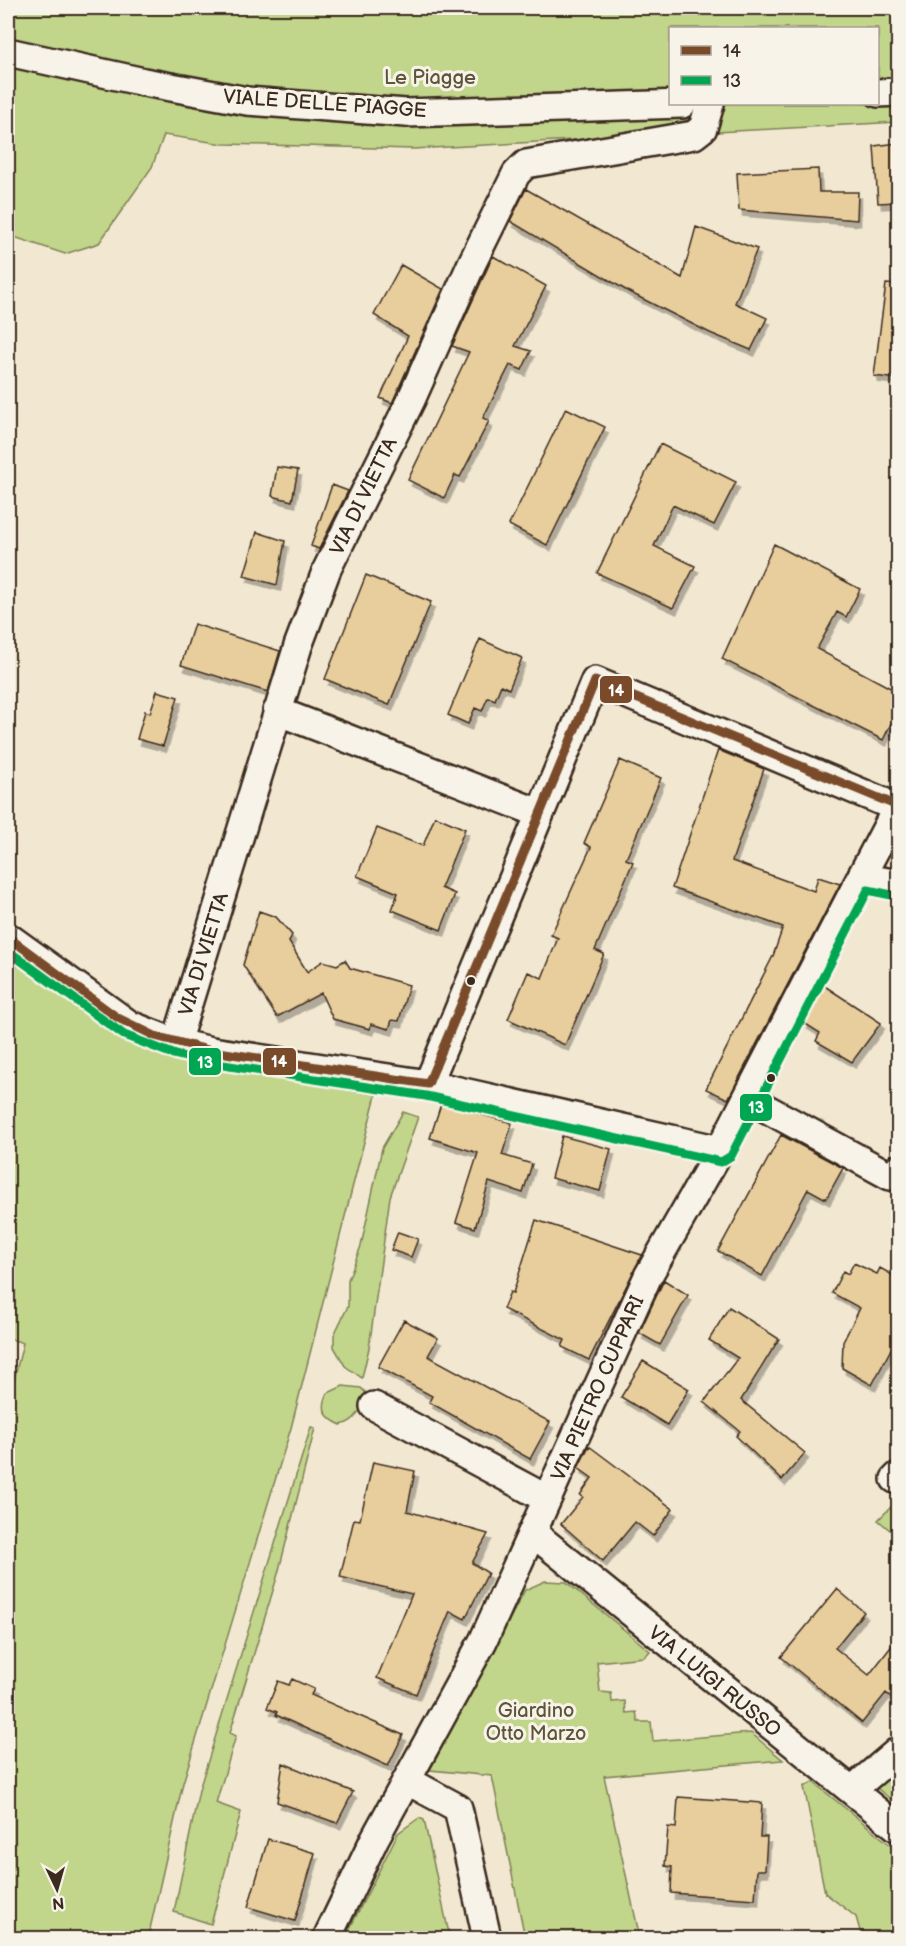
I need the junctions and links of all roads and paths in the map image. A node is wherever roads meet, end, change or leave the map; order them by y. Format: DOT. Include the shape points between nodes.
graph roads {
  1 [pos="8,52"];
  2 [pos="898,92"];
  3 [pos="879,93"];
  4 [pos="669,104"];
  5 [pos="710,105"];
  6 [pos="277,711"];
  7 [pos="898,807"];
  8 [pos="539,813"];
  9 [pos="861,877"];
  10 [pos="898,884"];
  11 [pos="8,937"];
  12 [pos="176,1043"];
  13 [pos="428,1084"];
  14 [pos="747,1098"];
  15 [pos="720,1150"];
  16 [pos="898,1169"];
  17 [pos="374,1406"];
  18 [pos="547,1499"];
  19 [pos="533,1533"];
  20 [pos="898,1750"];
  21 [pos="408,1780"];
  22 [pos="852,1790"];
  23 [pos="898,1828"];
  24 [pos="327,1938"];
  25 [pos="487,1938"];
  1 -- 4 [label="street, VIALE DELLE PIAGGE" via="247,101 316,107 406,112"];
  2 -- 3 [label="street"];
  5 -- 6 [label="street, VIA DI VIETTA" via="703,128 694,135 526,164 516,174 411,400 327,568"];
  6 -- 8 [label="street"];
  6 -- 12 [label="street, VIA DI VIETTA"];
  7 -- 8 [label="street" via="595,681"];
  7 -- 9 [label="street, VIA PIETRO CUPPARI"];
  8 -- 13 [label="street"];
  9 -- 10 [label="street"];
  9 -- 14 [label="street, VIA PIETRO CUPPARI"];
  11 -- 12 [label="street" via="124,1022"];
  12 -- 13 [label="street"];
  13 -- 15 [label="street"];
  14 -- 15 [label="street, VIA PIETRO CUPPARI"];
  14 -- 16 [label="street" via="890,1176"];
  15 -- 18 [label="street, VIA PIETRO CUPPARI" via="648,1276"];
  17 -- 18 [label="street"];
  18 -- 19 [label="street, VIA PIETRO CUPPARI"];
  19 -- 21 [label="street, VIA PIETRO CUPPARI" via="478,1650"];
  19 -- 22 [label="street, VIA LUIGI RUSSO"];
  20 -- 22 [label="street"];
  21 -- 24 [label="street, VIA PIETRO CUPPARI"];
  21 -- 25 [label="street" via="458,1808"];
  22 -- 23 [label="street, VIA LUIGI RUSSO"];
}
